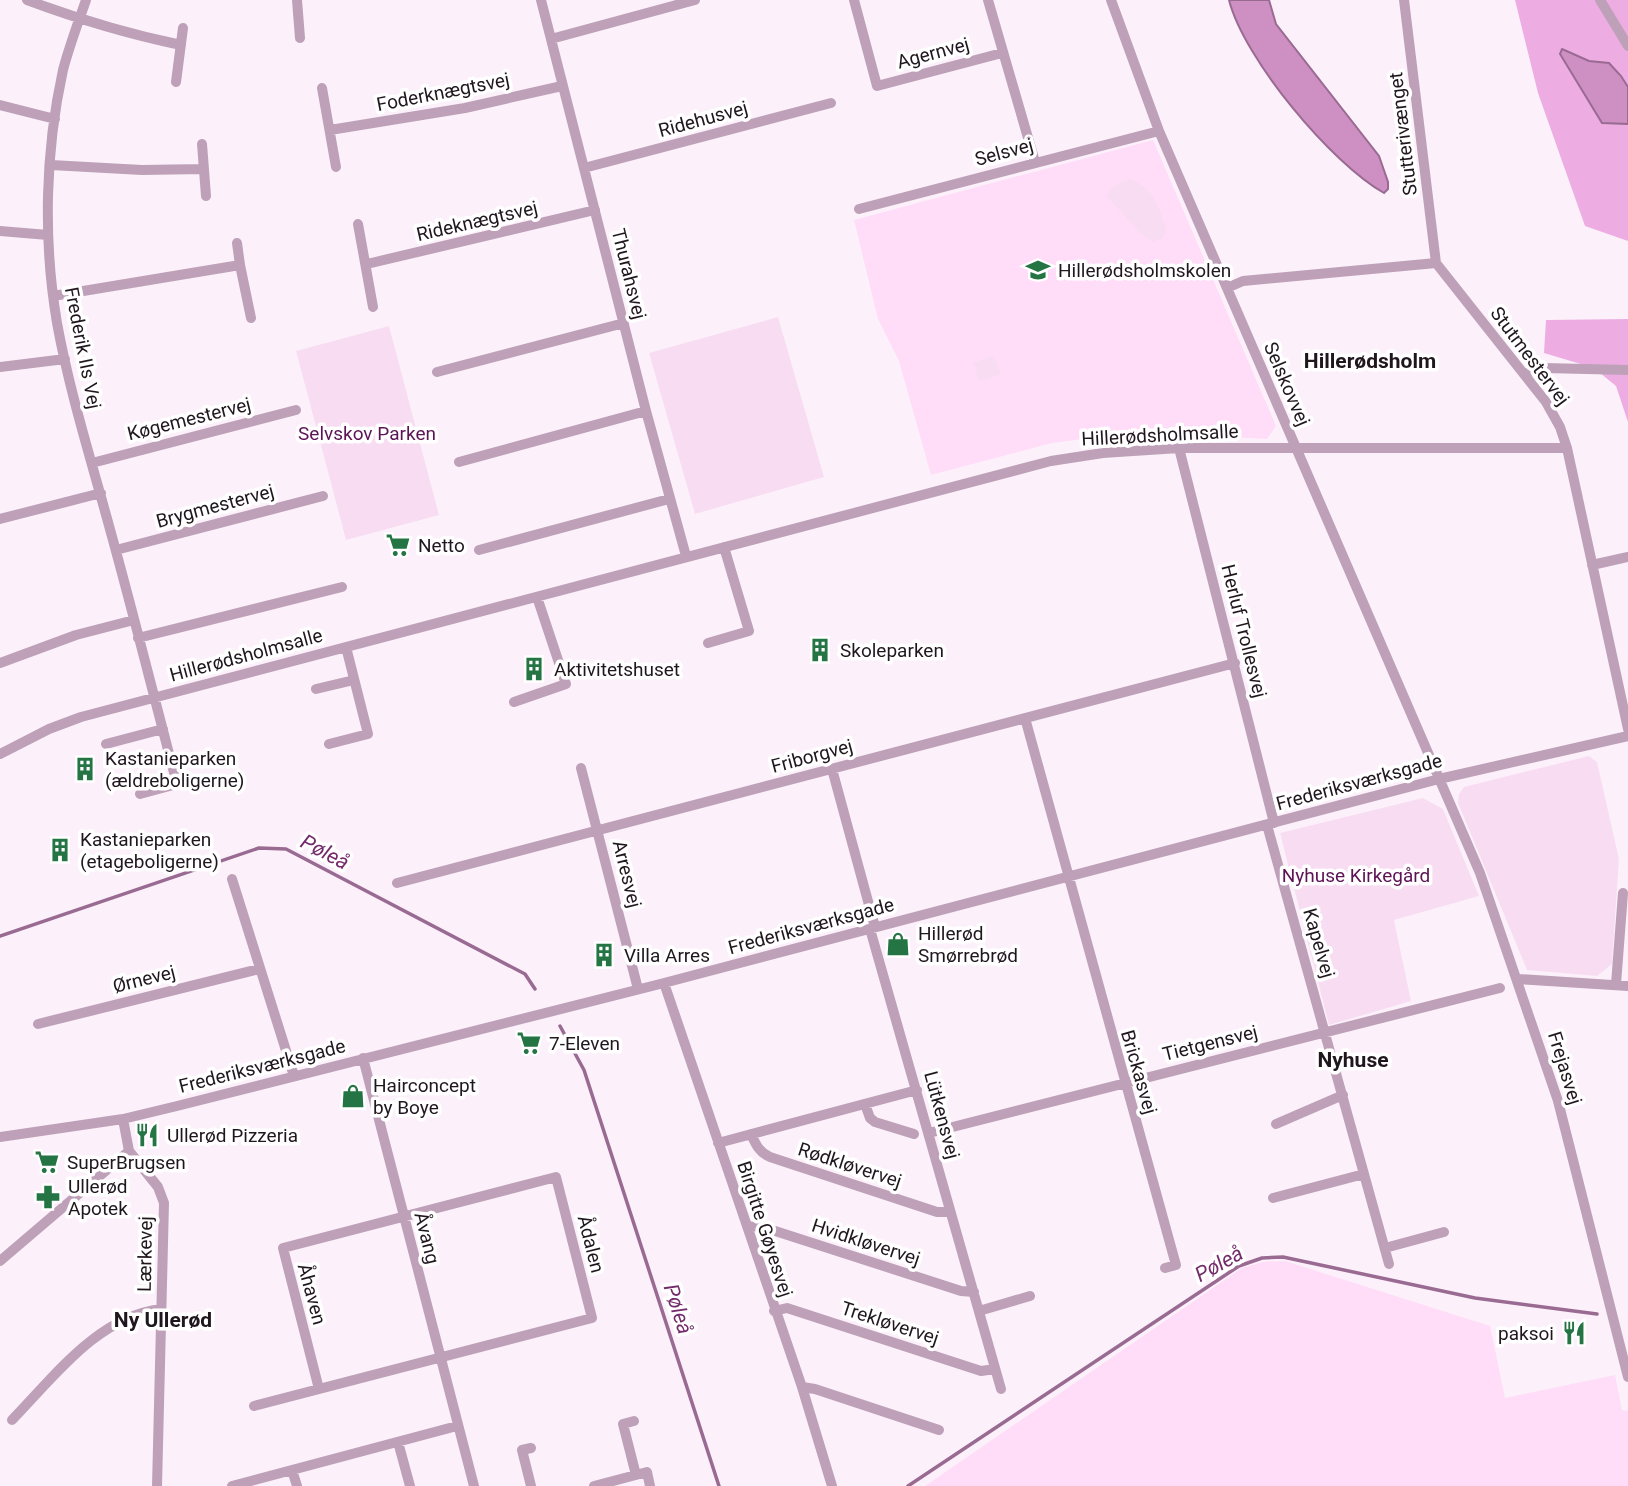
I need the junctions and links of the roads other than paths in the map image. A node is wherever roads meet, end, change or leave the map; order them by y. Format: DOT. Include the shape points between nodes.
graph roads {
  1 [pos="27,0"];
  2 [pos="86,0"];
  3 [pos="297,0"];
  4 [pos="541,0"];
  5 [pos="695,0"];
  6 [pos="854,0"];
  7 [pos="989,0"];
  8 [pos="1111,0"];
  9 [pos="1403,0"];
  10 [pos="1600,0"];
  11 [pos="80,19"];
  12 [pos="183,29"];
  13 [pos="300,38"];
  14 [pos="551,39"];
  15 [pos="181,45"];
  16 [pos="1628,47"];
  17 [pos="1002,53"];
  18 [pos="176,82"];
  19 [pos="562,86"];
  20 [pos="322,88"];
  21 [pos="831,103"];
  22 [pos="0,105"];
  23 [pos="55,119"];
  24 [pos="330,131"];
  25 [pos="1159,131"];
  26 [pos="202,144"];
  27 [pos="1035,162"];
  28 [pos="51,166"];
  29 [pos="336,167"];
  30 [pos="584,168"];
  31 [pos="204,169"];
  32 [pos="206,196"];
  33 [pos="859,209"];
  34 [pos="595,210"];
  35 [pos="358,224"];
  36 [pos="0,231"];
  37 [pos="48,235"];
  38 [pos="237,243"];
  39 [pos="1436,263"];
  40 [pos="367,264"];
  41 [pos="240,265"];
  42 [pos="1227,288"];
  43 [pos="54,296"];
  44 [pos="373,307"];
  45 [pos="251,318"];
  46 [pos="624,323"];
  47 [pos="65,359"];
  48 [pos="0,367"];
  49 [pos="1628,370"];
  50 [pos="437,372"];
  51 [pos="1524,374"];
  52 [pos="296,410"];
  53 [pos="646,411"];
  54 [pos="1179,448"];
  55 [pos="1295,448"];
  56 [pos="1567,448"];
  57 [pos="459,462"];
  58 [pos="92,463"];
  59 [pos="101,494"];
  60 [pos="323,496"];
  61 [pos="669,499"];
  62 [pos="0,519"];
  63 [pos="724,547"];
  64 [pos="116,550"];
  65 [pos="479,550"];
  66 [pos="686,556"];
  67 [pos="1628,557"];
  68 [pos="1592,565"];
  69 [pos="342,587"];
  70 [pos="537,597"];
  71 [pos="134,620"];
  72 [pos="138,638"];
  73 [pos="708,643"];
  74 [pos="346,647"];
  75 [pos="0,663"];
  76 [pos="1235,663"];
  77 [pos="354,680"];
  78 [pos="316,689"];
  79 [pos="154,697"];
  80 [pos="514,702"];
  81 [pos="1025,718"];
  82 [pos="163,729"];
  83 [pos="1628,729"];
  84 [pos="1628,736"];
  85 [pos="106,744"];
  86 [pos="329,744"];
  87 [pos="0,754"];
  88 [pos="581,768"];
  89 [pos="832,769"];
  90 [pos="1439,779"];
  91 [pos="140,794"];
  92 [pos="1270,824"];
  93 [pos="597,830"];
  94 [pos="1068,877"];
  95 [pos="232,879"];
  96 [pos="397,883"];
  97 [pos="1623,893"];
  98 [pos="873,928"];
  99 [pos="259,969"];
  100 [pos="1518,979"];
  101 [pos="664,983"];
  102 [pos="1616,984"];
  103 [pos="1628,986"];
  104 [pos="1500,988"];
  105 [pos="638,989"];
  106 [pos="38,1024"];
  107 [pos="1325,1031"];
  108 [pos="363,1058"];
  109 [pos="294,1076"];
  110 [pos="1124,1083"];
  111 [pos="918,1090"];
  112 [pos="1342,1095"];
  113 [pos="865,1104"];
  114 [pos="123,1119"];
  115 [pos="1276,1124"];
  116 [pos="929,1133"];
  117 [pos="751,1134"];
  118 [pos="914,1134"];
  119 [pos="0,1137"];
  120 [pos="718,1143"];
  121 [pos="129,1151"];
  122 [pos="1364,1174"];
  123 [pos="1273,1198"];
  124 [pos="950,1212"];
  125 [pos="404,1216"];
  126 [pos="748,1227"];
  127 [pos="1444,1232"];
  128 [pos="1385,1248"];
  129 [pos="0,1261"];
  130 [pos="1389,1264"];
  131 [pos="1165,1268"];
  132 [pos="974,1292"];
  133 [pos="1030,1296"];
  134 [pos="161,1309"];
  135 [pos="774,1311"];
  136 [pos="979,1311"];
  137 [pos="439,1357"];
  138 [pos="995,1369"];
  139 [pos="1628,1377"];
  140 [pos="802,1387"];
  141 [pos="319,1389"];
  142 [pos="1001,1389"];
  143 [pos="254,1406"];
  144 [pos="12,1420"];
  145 [pos="634,1421"];
  146 [pos="457,1426"];
  147 [pos="939,1430"];
  148 [pos="398,1442"];
  149 [pos="531,1448"];
  150 [pos="292,1470"];
  151 [pos="636,1475"];
  152 [pos="157,1486"];
  153 [pos="232,1486"];
  154 [pos="297,1486"];
  155 [pos="410,1486"];
  156 [pos="474,1486"];
  157 [pos="531,1486"];
  158 [pos="594,1486"];
  159 [pos="650,1486"];
  160 [pos="832,1486"];
  1 -- 11 [label="street"];
  2 -- 11 [label="street, Frederik IIs Vej"];
  3 -- 13 [label="street"];
  4 -- 14 [label="street, Thurahsvej"];
  5 -- 14 [label="street"];
  6 -- 17 [label="street, Agernvej" via="877,86"];
  7 -- 17 [label="street"];
  8 -- 25 [label="street, Selskovvej"];
  9 -- 39 [label="street, Stutterivænget"];
  10 -- 16 [label="street"];
  11 -- 15 [label="street"];
  11 -- 23 [label="street, Frederik IIs Vej"];
  12 -- 15 [label="street"];
  14 -- 19 [label="street, Thurahsvej"];
  15 -- 18 [label="street"];
  17 -- 27 [label="street"];
  19 -- 24 [label="street, Foderknægtsvej"];
  19 -- 30 [label="street, Thurahsvej"];
  20 -- 24 [label="street"];
  21 -- 30 [label="street, Ridehusvej"];
  22 -- 23 [label="street"];
  23 -- 28 [label="street, Frederik IIs Vej"];
  24 -- 29 [label="street"];
  25 -- 27 [label="street, Selsvej"];
  25 -- 42 [label="street, Selskovvej"];
  26 -- 31 [label="street"];
  27 -- 33 [label="street, Selsvej"];
  28 -- 31 [label="street"];
  28 -- 37 [label="street, Frederik IIs Vej"];
  30 -- 34 [label="street, Thurahsvej"];
  31 -- 32 [label="street"];
  34 -- 40 [label="street, Rideknægtsvej"];
  34 -- 46 [label="street, Thurahsvej"];
  35 -- 40 [label="street"];
  36 -- 37 [label="street"];
  37 -- 43 [label="street, Frederik IIs Vej"];
  38 -- 41 [label="street"];
  39 -- 42 [label="street" via="1242,281"];
  39 -- 51 [label="street, Stutmestervej"];
  40 -- 44 [label="street"];
  41 -- 43 [label="street"];
  41 -- 45 [label="street"];
  42 -- 55 [label="street, Selskovvej"];
  43 -- 47 [label="street, Frederik IIs Vej"];
  46 -- 50 [label="street"];
  46 -- 53 [label="street, Thurahsvej"];
  47 -- 48 [label="street"];
  47 -- 58 [label="street, Frederik IIs Vej"];
  49 -- 51 [label="street" via="1544,368"];
  51 -- 56 [label="street, Stutmestervej" via="1546,402"];
  52 -- 58 [label="street, Køgemestervej"];
  53 -- 57 [label="street"];
  53 -- 61 [label="street, Thurahsvej"];
  54 -- 55 [label="street, Hillerødsholmsalle"];
  54 -- 63 [label="street, Hillerødsholmsalle" via="1051,461"];
  54 -- 76 [label="street, Herluf Trollesvej"];
  55 -- 56 [label="street, Hillerødsholmsalle"];
  55 -- 90 [label="street, Selskovvej"];
  56 -- 68 [label="street, Stutmestervej"];
  58 -- 59 [label="street, Frederik IIs Vej"];
  59 -- 62 [label="street"];
  59 -- 64 [label="street, Frederik IIs Vej"];
  60 -- 64 [label="street, Brygmestervej"];
  61 -- 65 [label="street"];
  61 -- 66 [label="street, Thurahsvej"];
  63 -- 66 [label="street, Hillerødsholmsalle"];
  63 -- 73 [label="street" via="749,631"];
  64 -- 71 [label="street, Frederik IIs Vej"];
  66 -- 70 [label="street, Hillerødsholmsalle"];
  67 -- 68 [label="street"];
  68 -- 83 [label="street, Stutmestervej"];
  69 -- 72 [label="street"];
  70 -- 74 [label="street, Hillerødsholmsalle"];
  70 -- 80 [label="street" via="566,684"];
  71 -- 72 [label="street, Frederik IIs Vej"];
  71 -- 75 [label="street"];
  72 -- 79 [label="street, Frederik IIs Vej"];
  74 -- 77 [label="street, Hillerødsholmsalle"];
  74 -- 79 [label="street, Hillerødsholmsalle"];
  76 -- 81 [label="street, Friborgvej"];
  76 -- 92 [label="street, Herluf Trollesvej"];
  77 -- 78 [label="street"];
  77 -- 86 [label="street, Hillerødsholmsalle" via="368,734"];
  79 -- 82 [label="street, Hillerødsholmsalle"];
  79 -- 87 [label="street, Hillerødsholmsalle" via="81,718"];
  81 -- 89 [label="street, Friborgvej"];
  81 -- 94 [label="street, Brickasvej"];
  82 -- 85 [label="street"];
  82 -- 91 [label="street, Hillerødsholmsalle" via="177,784"];
  84 -- 90 [label="street, Frederiksværksgade"];
  88 -- 93 [label="street, Arresvej"];
  89 -- 93 [label="street, Friborgvej"];
  89 -- 98 [label="street, Lütkensvej"];
  90 -- 92 [label="street, Frederiksværksgade"];
  90 -- 100 [label="street, Frejasvej" via="1480,873"];
  92 -- 94 [label="street, Frederiksværksgade"];
  92 -- 107 [label="street, Kapelvej"];
  93 -- 96 [label="street, Friborgvej"];
  93 -- 105 [label="street, Arresvej"];
  94 -- 98 [label="street, Frederiksværksgade"];
  94 -- 110 [label="street, Brickasvej"];
  95 -- 99 [label="street"];
  97 -- 102 [label="street"];
  98 -- 101 [label="street, Frederiksværksgade"];
  98 -- 111 [label="street, Lütkensvej"];
  99 -- 106 [label="street, Ørnevej"];
  99 -- 109 [label="street"];
  100 -- 102 [label="street"];
  100 -- 139 [label="street, Frejasvej" via="1558,1101"];
  101 -- 105 [label="street, Frederiksværksgade"];
  101 -- 120 [label="street, Birgitte Gøyesvej"];
  102 -- 103 [label="street"];
  104 -- 107 [label="street, Tietgensvej"];
  105 -- 108 [label="street, Frederiksværksgade"];
  107 -- 110 [label="street, Tietgensvej"];
  107 -- 112 [label="street, Kapelvej"];
  108 -- 109 [label="street, Frederiksværksgade"];
  108 -- 125 [label="street, Åvang"];
  109 -- 114 [label="street, Frederiksværksgade"];
  110 -- 116 [label="street, Tietgensvej"];
  110 -- 131 [label="street, Brickasvej" via="1176,1265"];
  111 -- 113 [label="street"];
  111 -- 116 [label="street, Lütkensvej"];
  112 -- 115 [label="street"];
  112 -- 122 [label="street, Kapelvej"];
  113 -- 117 [label="street"];
  113 -- 118 [label="street" via="875,1122"];
  114 -- 119 [label="street, Frederiksværksgade"];
  114 -- 121 [label="street, Lærkevej"];
  116 -- 124 [label="street, Lütkensvej"];
  117 -- 120 [label="street"];
  117 -- 124 [label="street, Rødkløvervej" via="757,1147 770,1157 937,1212"];
  120 -- 126 [label="street, Birgitte Gøyesvej"];
  121 -- 129 [label="street"];
  121 -- 134 [label="street, Lærkevej" via="158,1187 164,1203"];
  122 -- 123 [label="street"];
  122 -- 128 [label="street, Kapelvej"];
  124 -- 132 [label="street, Lütkensvej"];
  125 -- 137 [label="street, Åvang"];
  125 -- 137 [label="street, Ådalen" via="556,1177 592,1318"];
  125 -- 141 [label="street, Åhaven" via="283,1248"];
  126 -- 132 [label="street, Hvidkløvervej" via="760,1226"];
  126 -- 135 [label="street, Birgitte Gøyesvej"];
  127 -- 128 [label="street"];
  128 -- 130 [label="street, Kapelvej"];
  132 -- 136 [label="street, Lütkensvej"];
  133 -- 136 [label="street"];
  134 -- 144 [label="street" via="138,1314 91,1339"];
  134 -- 152 [label="street, Lærkevej"];
  135 -- 138 [label="street, Trekløvervej" via="787,1308 981,1371"];
  135 -- 140 [label="street, Birgitte Gøyesvej"];
  136 -- 138 [label="street, Lütkensvej"];
  137 -- 141 [label="street"];
  137 -- 146 [label="street, Åvang"];
  138 -- 142 [label="street, Lütkensvej"];
  140 -- 147 [label="street"];
  140 -- 160 [label="street, Birgitte Gøyesvej"];
  141 -- 143 [label="street"];
  145 -- 151 [label="street" via="623,1424"];
  146 -- 148 [label="street"];
  146 -- 156 [label="street, Åvang"];
  148 -- 150 [label="street"];
  148 -- 155 [label="street"];
  149 -- 157 [label="street" via="522,1450"];
  150 -- 153 [label="street"];
  150 -- 154 [label="street"];
  151 -- 158 [label="street"];
  151 -- 159 [label="street" via="647,1472"];
}
